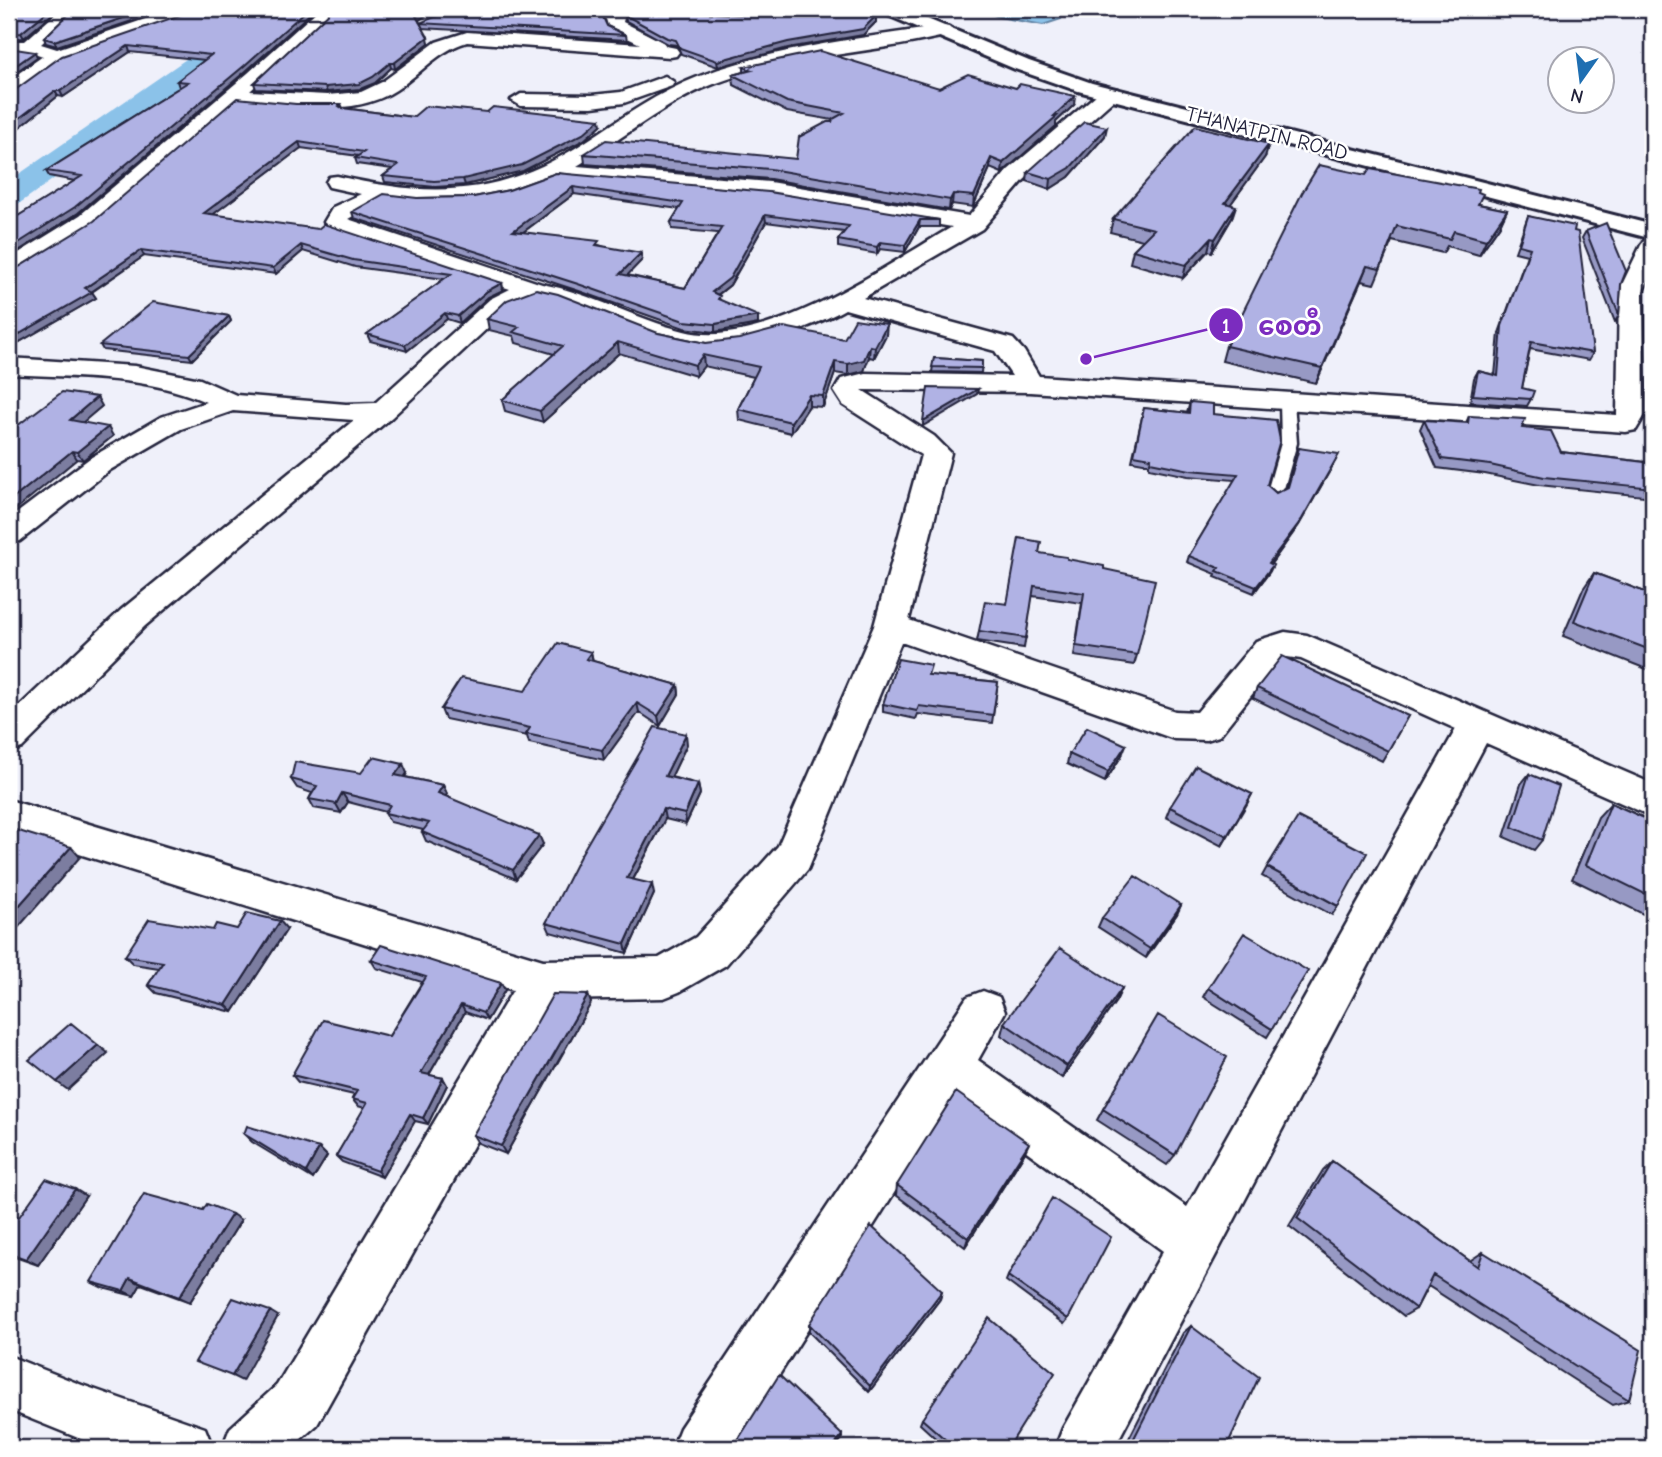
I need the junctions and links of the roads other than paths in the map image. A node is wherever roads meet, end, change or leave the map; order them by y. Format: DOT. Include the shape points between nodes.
graph roads {
  1 [pos="71,9"];
  2 [pos="190,9"];
  3 [pos="528,9"];
  4 [pos="721,9"];
  5 [pos="889,9"];
  6 [pos="316,10"];
  7 [pos="629,13"];
  8 [pos="943,31"];
  9 [pos="9,46"];
  10 [pos="29,46"];
  11 [pos="670,52"];
  12 [pos="57,55"];
  13 [pos="9,89"];
  14 [pos="1110,93"];
  15 [pos="232,96"];
  16 [pos="521,100"];
  17 [pos="555,170"];
  18 [pos="337,182"];
  19 [pos="380,193"];
  20 [pos="974,224"];
  21 [pos="1653,232"];
  22 [pos="1653,245"];
  23 [pos="9,269"];
  24 [pos="537,290"];
  25 [pos="841,300"];
  26 [pos="9,366"];
  27 [pos="1030,384"];
  28 [pos="1287,401"];
  29 [pos="231,402"];
  30 [pos="382,411"];
  31 [pos="1275,492"];
  32 [pos="9,534"];
  33 [pos="891,626"];
  34 [pos="1478,723"];
  35 [pos="9,738"];
  36 [pos="1653,801"];
  37 [pos="9,817"];
  38 [pos="543,980"];
  39 [pos="983,1012"];
  40 [pos="948,1066"];
  41 [pos="1195,1243"];
  42 [pos="9,1383"];
  43 [pos="186,1448"];
  44 [pos="250,1448"];
  45 [pos="700,1448"];
  46 [pos="1083,1448"];
  1 -- 10 [label="street"];
  2 -- 12 [label="street"];
  3 -- 7 [label="street" via="580,15"];
  4 -- 7 [label="street"];
  5 -- 8 [label="main road, THANATPIN ROAD"];
  6 -- 15 [label="street"];
  7 -- 11 [label="street" via="614,20 615,25"];
  8 -- 14 [label="main road, THANATPIN ROAD" via="1022,65"];
  8 -- 17 [label="street" via="847,47 708,79 668,97"];
  9 -- 10 [label="street"];
  10 -- 12 [label="street"];
  11 -- 15 [label="street" via="467,37 444,43 380,92 360,99"];
  11 -- 16 [label="street" via="705,73 614,99"];
  12 -- 13 [label="street"];
  14 -- 20 [label="street" via="1016,175"];
  14 -- 21 [label="main road, THANATPIN ROAD"];
  15 -- 23 [label="street" via="88,219"];
  17 -- 19 [label="street" via="498,192"];
  17 -- 20 [label="street" via="770,189"];
  18 -- 19 [label="street"];
  19 -- 24 [label="street" via="341,212 335,222"];
  20 -- 25 [label="street"];
  22 -- 28 [label="street" via="1631,291 1631,415 1626,424"];
  24 -- 25 [label="street" via="678,338 708,342 738,339 813,317"];
  24 -- 30 [label="street" via="499,304"];
  25 -- 27 [label="street" via="1004,345"];
  26 -- 29 [label="street" via="135,374 190,385"];
  27 -- 28 [label="street"];
  27 -- 33 [label="street" via="865,381 851,385 848,391 853,399 936,453"];
  28 -- 31 [label="lane" via="1289,443"];
  29 -- 30 [label="street"];
  29 -- 32 [label="street" via="171,424 100,464"];
  30 -- 35 [label="street" via="133,618"];
  33 -- 34 [label="street" via="1174,725 1206,726 1268,650 1285,645 1307,647"];
  33 -- 38 [label="street" via="794,857 711,951 664,978"];
  34 -- 36 [label="street"];
  34 -- 41 [label="street"];
  37 -- 38 [label="street"];
  38 -- 44 [label="street" via="297,1405"];
  39 -- 40 [label="street"];
  40 -- 41 [label="street"];
  40 -- 45 [label="street"];
  41 -- 46 [label="street"];
  42 -- 43 [label="street"];
}
